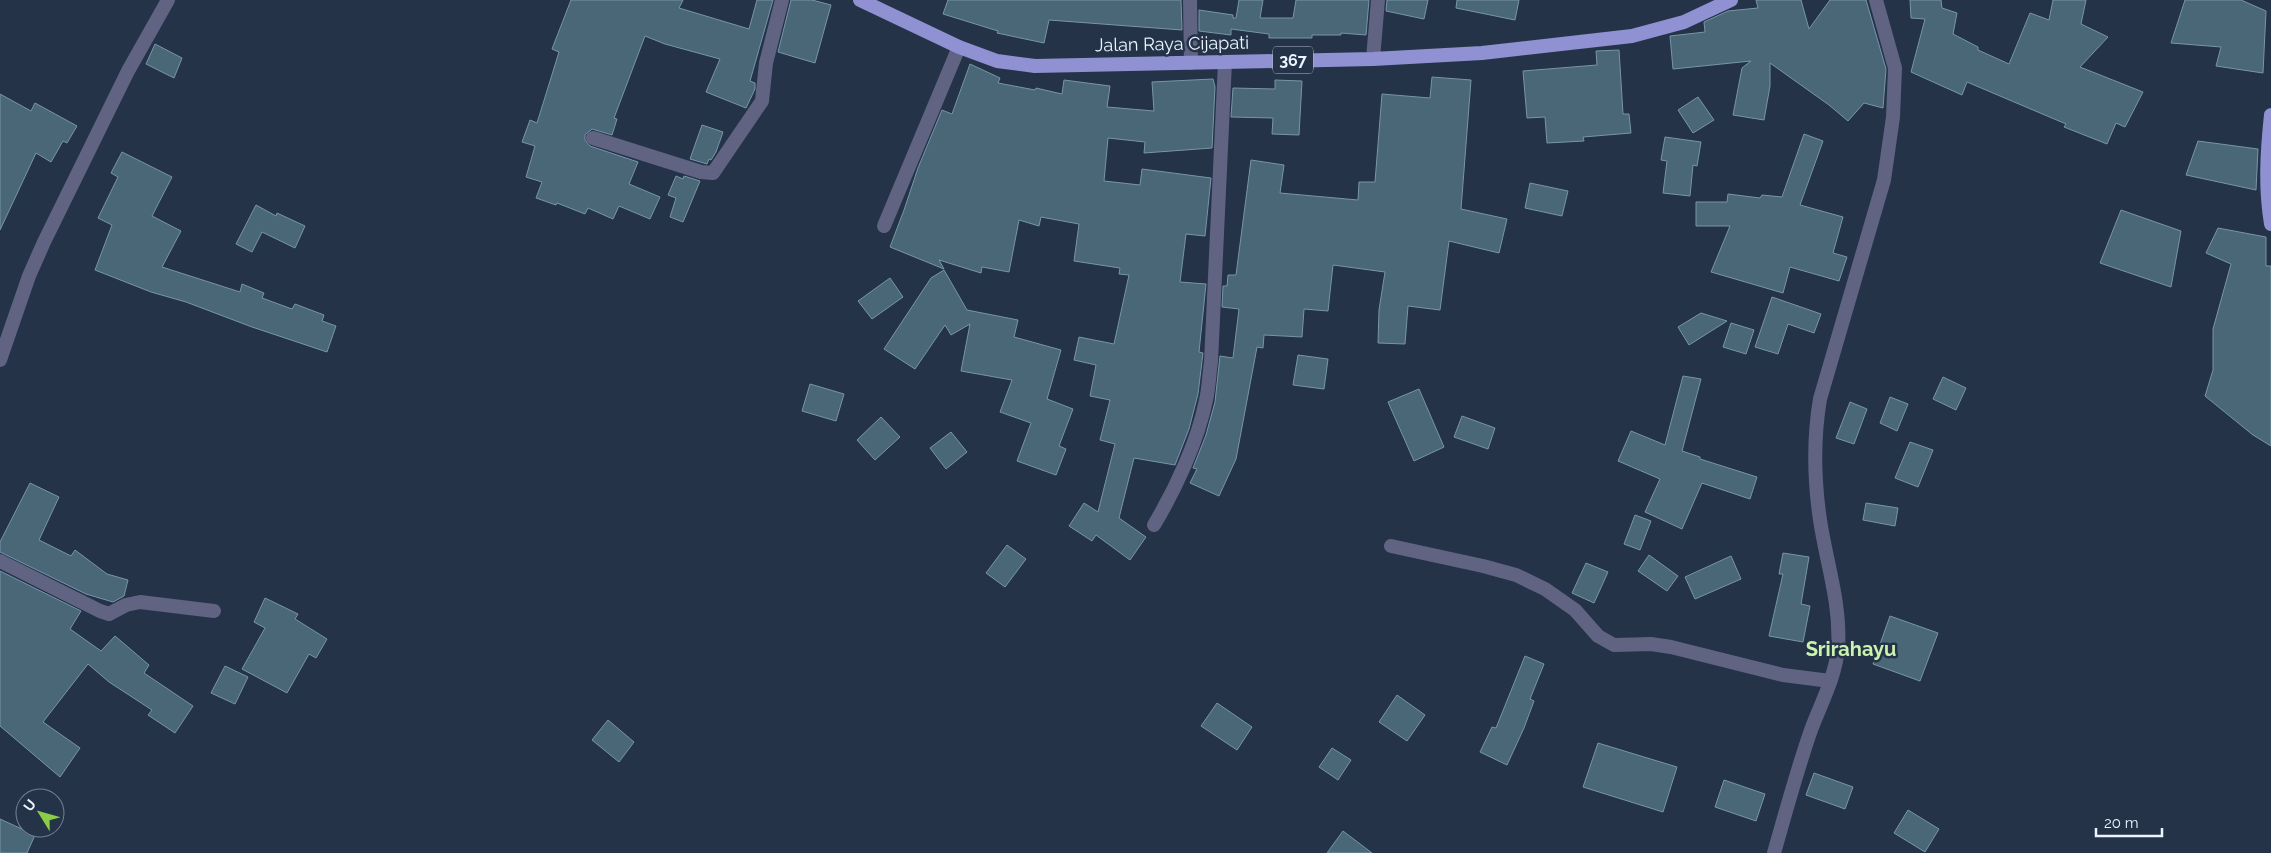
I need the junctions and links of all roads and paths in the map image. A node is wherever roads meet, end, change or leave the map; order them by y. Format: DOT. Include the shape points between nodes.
graph roads {
  1 [pos="168,0"];
  2 [pos="782,0"];
  3 [pos="860,0"];
  4 [pos="1190,0"];
  5 [pos="1378,0"];
  6 [pos="1731,0"];
  7 [pos="1876,0"];
  8 [pos="958,47"];
  9 [pos="1373,59"];
  10 [pos="1225,62"];
  11 [pos="1191,63"];
  12 [pos="2271,115"];
  13 [pos="593,138"];
  14 [pos="2271,224"];
  15 [pos="884,226"];
  16 [pos="0,360"];
  17 [pos="1154,525"];
  18 [pos="1391,546"];
  19 [pos="0,561"];
  20 [pos="214,611"];
  21 [pos="1830,681"];
  22 [pos="1774,853"];
  1 -- 16 [label="street" via="128,71 44,242"];
  2 -- 13 [label="street" via="766,63 762,101 713,173"];
  3 -- 8 [label="main road, Jalan Raya Cijapati / 367"];
  4 -- 11 [label="street"];
  5 -- 9 [label="street"];
  6 -- 9 [label="main road, Jalan Raya Cijapati / 367" via="1684,22 1632,36 1482,53"];
  7 -- 21 [label="street" via="1895,68 1893,117 1884,180 1822,390 1814,434 1820,519 1838,615 1838,648"];
  8 -- 11 [label="main road, Jalan Raya Cijapati / 367" via="997,61 1036,66"];
  8 -- 15 [label="street"];
  9 -- 10 [label="main road, Jalan Raya Cijapati / 367"];
  10 -- 11 [label="main road, Jalan Raya Cijapati / 367"];
  10 -- 17 [label="street" via="1211,362 1206,400 1171,495"];
  12 -- 14 [label="main road" via="2266,160"];
  18 -- 21 [label="street" via="1516,576 1575,610 1598,636 1614,645 1671,647 1783,675"];
  19 -- 20 [label="street" via="109,614 140,602"];
  21 -- 22 [label="street" via="1795,777"];
}
